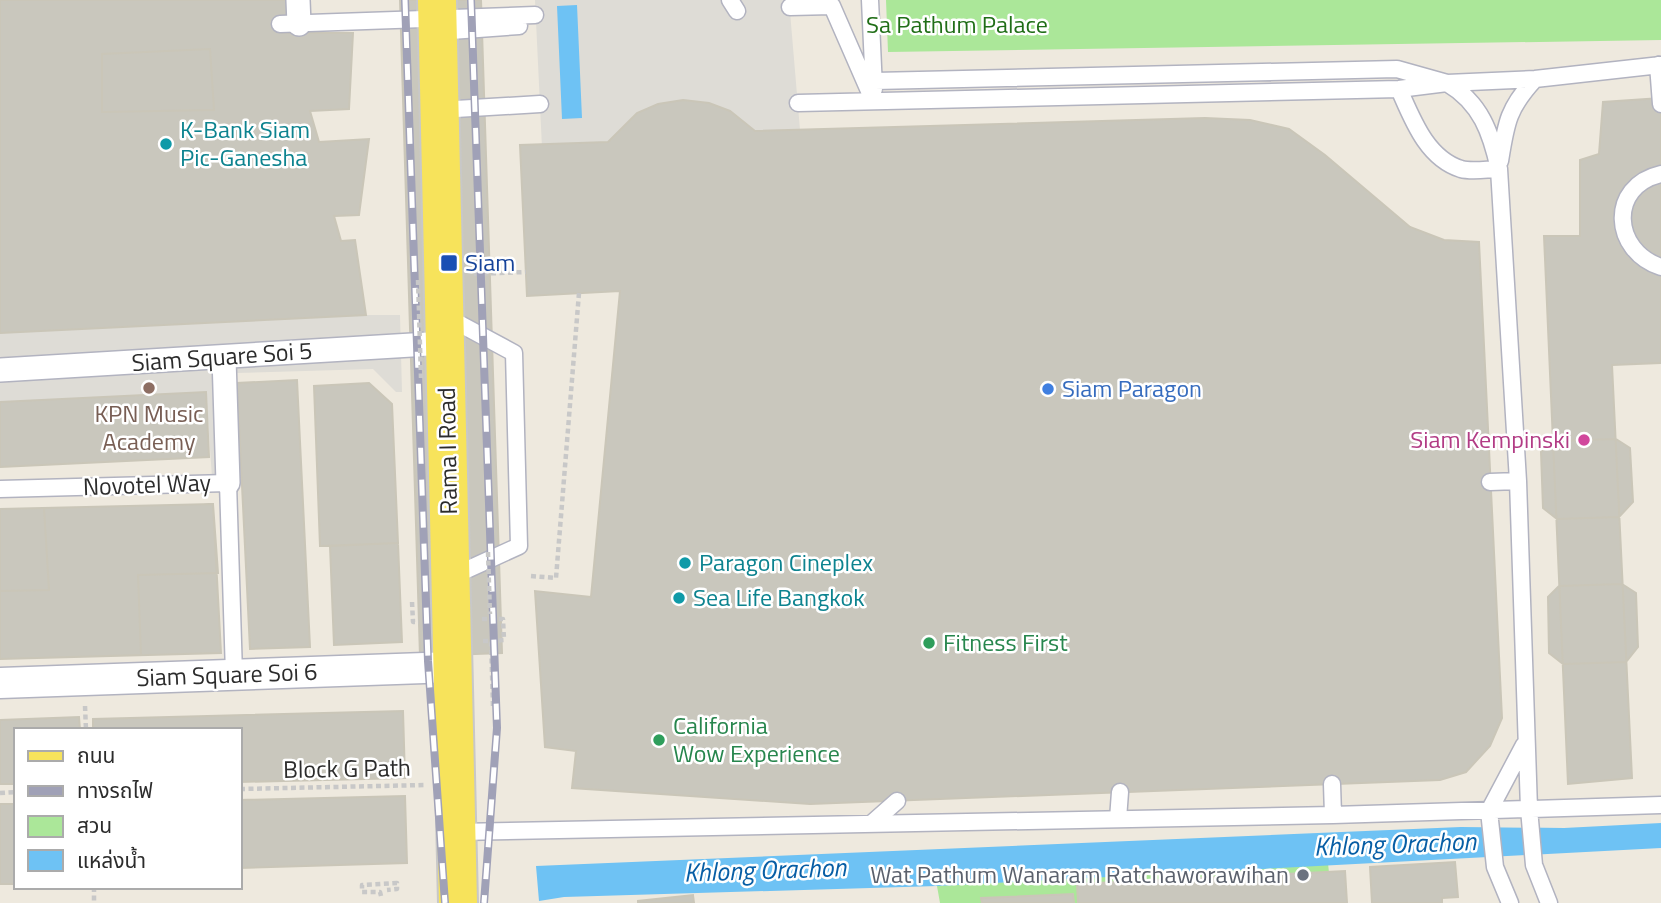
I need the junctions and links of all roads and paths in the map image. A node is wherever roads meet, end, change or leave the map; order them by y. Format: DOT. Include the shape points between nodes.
graph roads {
  1 [pos="298,0"];
  2 [pos="870,0"];
  3 [pos="836,3"];
  4 [pos="790,7"];
  5 [pos="437,17"];
  6 [pos="535,20"];
  7 [pos="289,24"];
  8 [pos="1659,65"];
  9 [pos="1535,79"];
  10 [pos="875,81"];
  11 [pos="1447,83"];
  12 [pos="1399,89"];
  13 [pos="874,102"];
  14 [pos="798,103"];
  15 [pos="1661,103"];
  16 [pos="540,104"];
  17 [pos="439,110"];
  18 [pos="1499,169"];
  19 [pos="1661,174"];
  20 [pos="1661,267"];
  21 [pos="526,272"];
  22 [pos="490,273"];
  23 [pos="418,280"];
  24 [pos="579,293"];
  25 [pos="445,330"];
  26 [pos="224,358"];
  27 [pos="0,370"];
  28 [pos="421,379"];
  29 [pos="1518,481"];
  30 [pos="228,482"];
  31 [pos="1490,482"];
  32 [pos="0,489"];
  33 [pos="488,552"];
  34 [pos="531,576"];
  35 [pos="451,577"];
  36 [pos="412,605"];
  37 [pos="490,616"];
  38 [pos="419,622"];
  39 [pos="491,641"];
  40 [pos="453,667"];
  41 [pos="234,674"];
  42 [pos="0,683"];
  43 [pos="493,706"];
  44 [pos="1525,743"];
  45 [pos="455,784"];
  46 [pos="1332,784"];
  47 [pos="242,789"];
  48 [pos="1120,792"];
  49 [pos="897,801"];
  50 [pos="1661,805"];
  51 [pos="1333,815"];
  52 [pos="1529,817"];
  53 [pos="1118,819"];
  54 [pos="1490,819"];
  55 [pos="871,824"];
  56 [pos="457,832"];
  57 [pos="94,889"];
  58 [pos="387,890"];
  59 [pos="381,894"];
  60 [pos="94,901"];
  61 [pos="458,903"];
  62 [pos="1510,903"];
  63 [pos="1549,903"];
  1 -- 7 [label="street"];
  2 -- 10 [label="lane"];
  3 -- 4 [label="lane"];
  3 -- 13 [label="lane"];
  5 -- 6 [label="lane"];
  5 -- 7 [label="lane"];
  5 -- 17 [label="main road, Rama I Road"];
  8 -- 9 [label="lane"];
  8 -- 15 [label="lane"];
  9 -- 11 [label="lane"];
  9 -- 18 [label="lane" via="1507,117"];
  10 -- 11 [label="lane" via="1397,69"];
  10 -- 13 [label="lane"];
  11 -- 12 [label="lane"];
  11 -- 18 [label="lane" via="1478,109"];
  12 -- 13 [label="lane"];
  12 -- 18 [label="lane" via="1426,143 1446,161 1461,169"];
  13 -- 14 [label="lane"];
  16 -- 17 [label="lane"];
  17 -- 25 [label="main road, Rama I Road"];
  18 -- 29 [label="lane"];
  19 -- 20 [label="lane" via="1639,184 1629,196 1622,226 1636,254"];
  21 -- 22 [label="path"];
  23 -- 28 [label="path, bridge"];
  24 -- 34 [label="path" via="556,578"];
  25 -- 26 [label="street, Siam Square Soi 5"];
  25 -- 35 [label="main road, Rama I Road"];
  25 -- 35 [label="lane" via="514,353 519,546"];
  26 -- 27 [label="street, Siam Square Soi 5"];
  26 -- 30 [label="street"];
  29 -- 31 [label="lane"];
  29 -- 44 [label="lane"];
  30 -- 32 [label="lane, Novotel Way"];
  30 -- 41 [label="lane, Novotel Way"];
  33 -- 37 [label="path, bridge"];
  35 -- 40 [label="main road, Rama I Road"];
  36 -- 38 [label="path" via="413,622"];
  37 -- 39 [label="path" via="482,619 482,641"];
  37 -- 39 [label="path" via="501,619 502,640"];
  39 -- 43 [label="path"];
  40 -- 41 [label="street, Siam Square Soi 6"];
  40 -- 45 [label="main road, Rama I Road"];
  41 -- 42 [label="street, Siam Square Soi 6"];
  44 -- 52 [label="lane"];
  44 -- 54 [label="lane"];
  45 -- 47 [label="path, Block G Path"];
  45 -- 56 [label="main road, Rama I Road"];
  46 -- 51 [label="lane"];
  48 -- 53 [label="lane"];
  49 -- 55 [label="lane"];
  50 -- 52 [label="lane"];
  51 -- 53 [label="lane"];
  51 -- 54 [label="lane"];
  52 -- 54 [label="lane"];
  52 -- 63 [label="lane" via="1533,860"];
  53 -- 55 [label="lane"];
  54 -- 62 [label="lane" via="1498,882"];
  55 -- 56 [label="lane"];
  56 -- 61 [label="main road, Rama I Road"];
  57 -- 60 [label="path"];
  58 -- 59 [label="path" via="397,889 397,883 362,885 362,892"];
}
